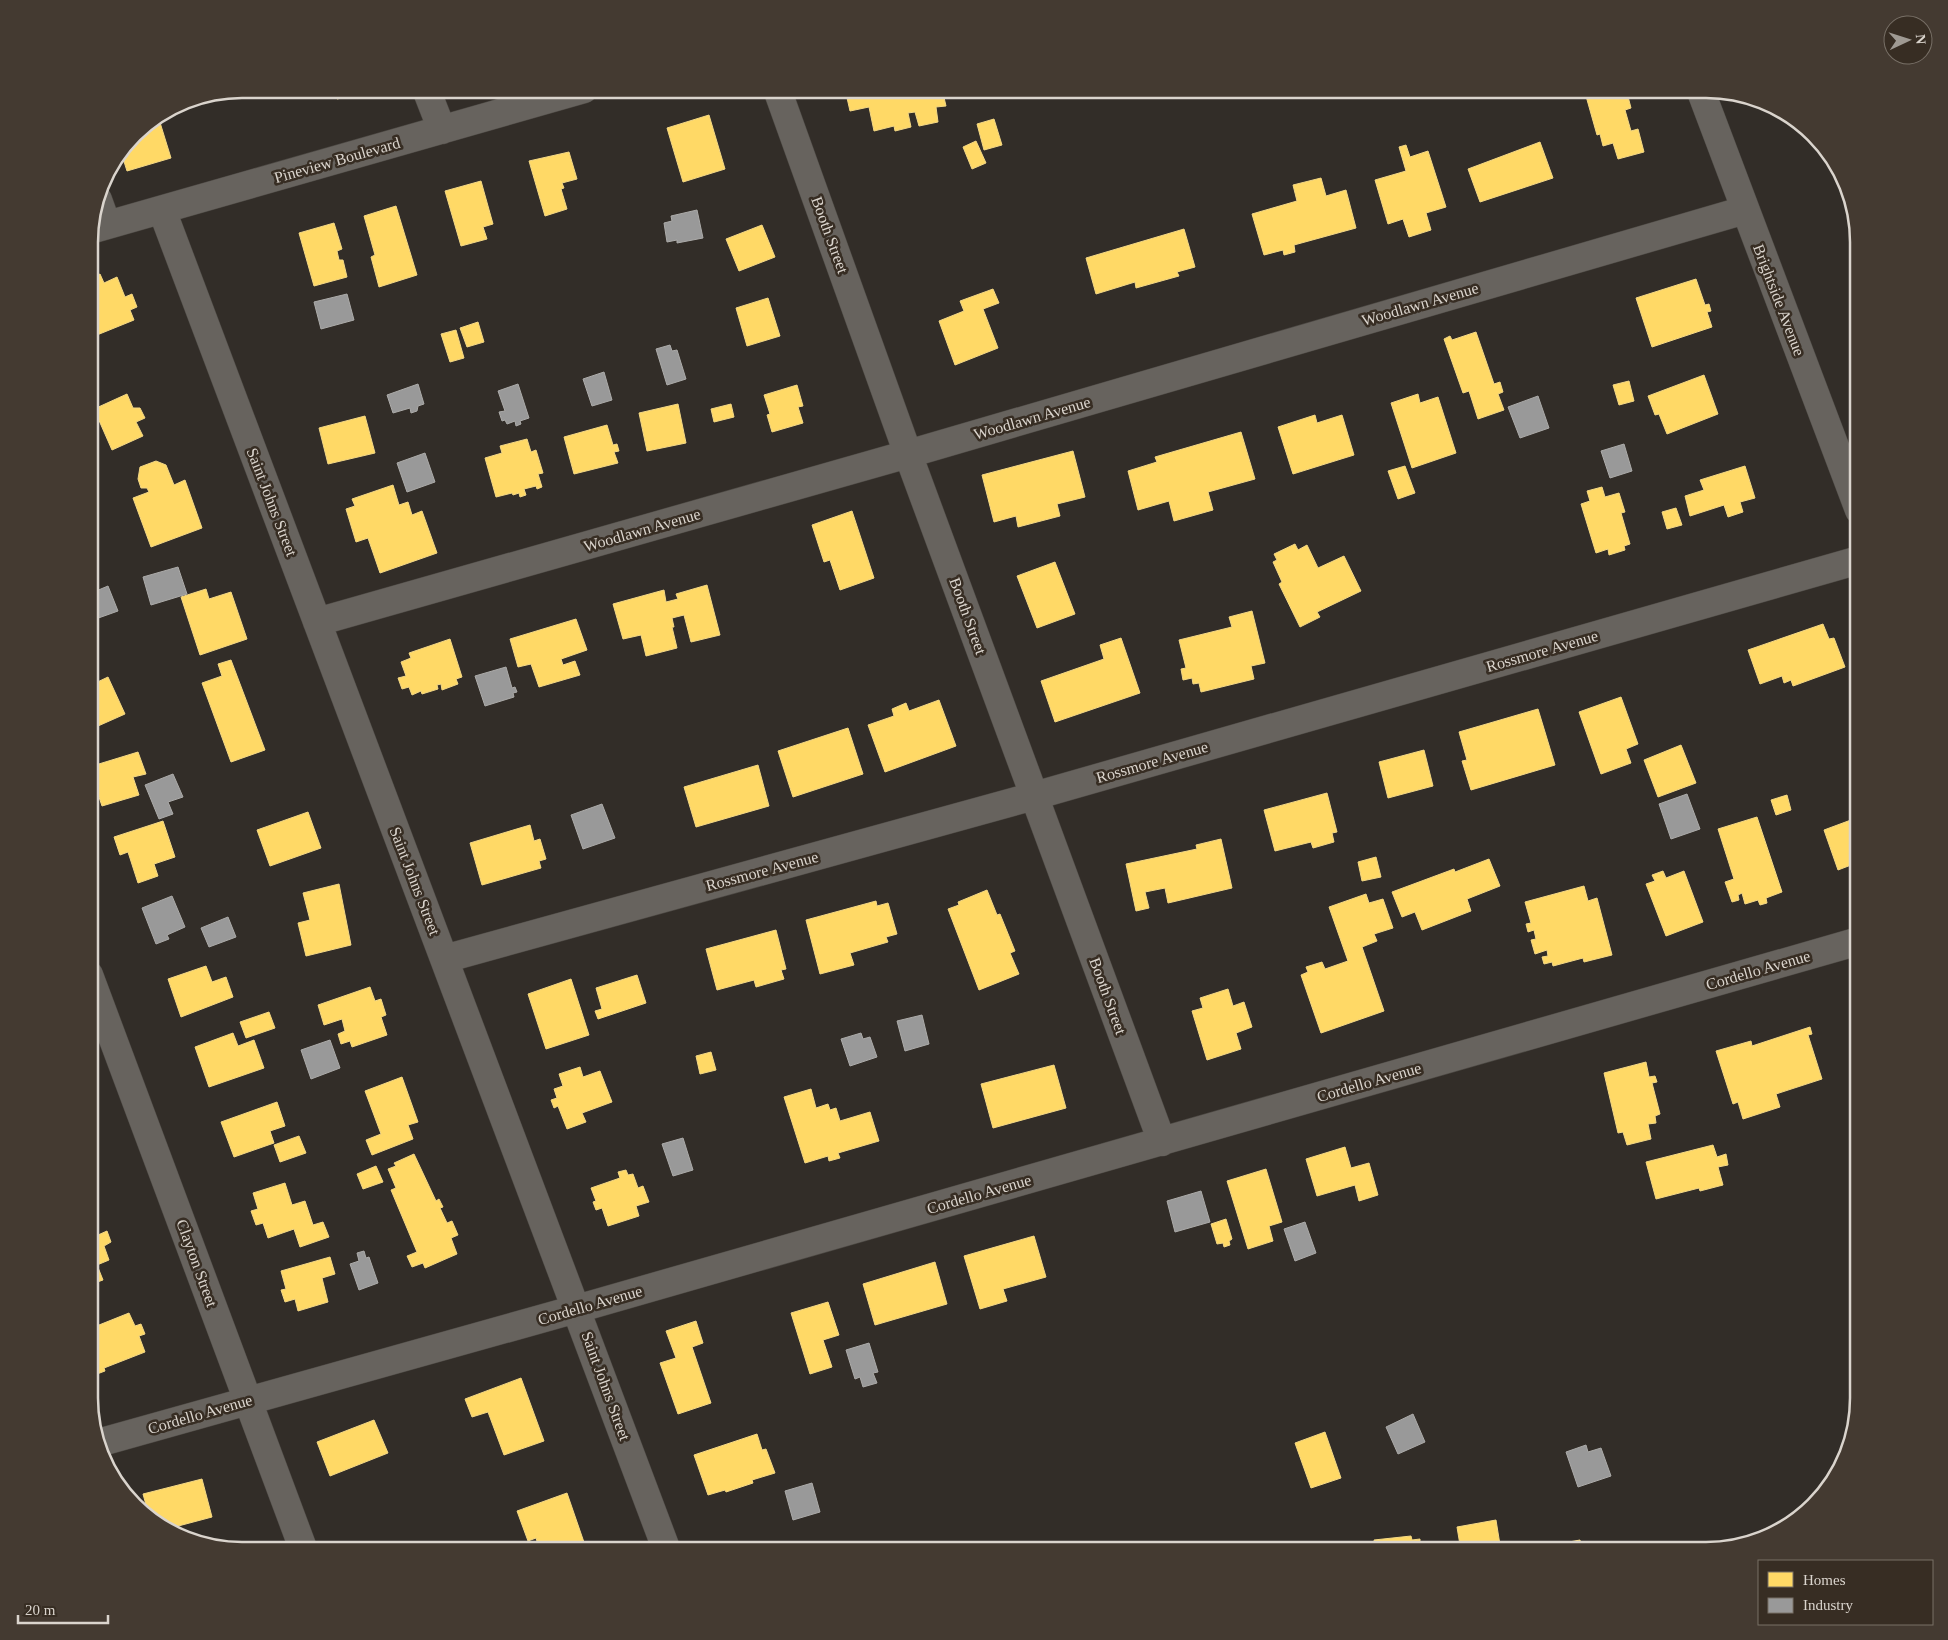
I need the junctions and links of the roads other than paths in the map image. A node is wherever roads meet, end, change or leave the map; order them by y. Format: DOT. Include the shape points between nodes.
graph roads {
  1 [pos="430,98"];
  2 [pos="553,98"];
  3 [pos="780,98"];
  4 [pos="1703,98"];
  5 [pos="442,130"];
  6 [pos="162,210"];
  7 [pos="1745,210"];
  8 [pos="100,218"];
  9 [pos="908,454"];
  10 [pos="1850,486"];
  11 [pos="1850,563"];
  12 [pos="317,622"];
  13 [pos="1034,796"];
  14 [pos="1850,944"];
  15 [pos="444,959"];
  16 [pos="99,1035"];
  17 [pos="1162,1142"];
  18 [pos="577,1309"];
  19 [pos="248,1401"];
  20 [pos="104,1441"];
  21 [pos="301,1542"];
  22 [pos="664,1542"];
  1 -- 5 [label="street"];
  2 -- 5 [label="street, Pineview Boulevard"];
  3 -- 9 [label="street, Booth Street"];
  4 -- 7 [label="street, Brightside Avenue"];
  5 -- 6 [label="street, Pineview Boulevard"];
  6 -- 8 [label="street, Pineview Boulevard"];
  6 -- 12 [label="street, Saint Johns Street"];
  7 -- 9 [label="street, Woodlawn Avenue"];
  7 -- 10 [label="street, Brightside Avenue"];
  9 -- 12 [label="street, Woodlawn Avenue"];
  9 -- 13 [label="street, Booth Street"];
  11 -- 13 [label="street, Rossmore Avenue"];
  12 -- 15 [label="street, Saint Johns Street"];
  13 -- 15 [label="street, Rossmore Avenue"];
  13 -- 17 [label="street, Booth Street"];
  14 -- 17 [label="street, Cordello Avenue"];
  15 -- 18 [label="street, Saint Johns Street"];
  16 -- 19 [label="street, Clayton Street"];
  17 -- 18 [label="street, Cordello Avenue"];
  18 -- 19 [label="street, Cordello Avenue"];
  18 -- 22 [label="street, Saint Johns Street"];
  19 -- 20 [label="street, Cordello Avenue"];
  19 -- 21 [label="street, Clayton Street"];
}
